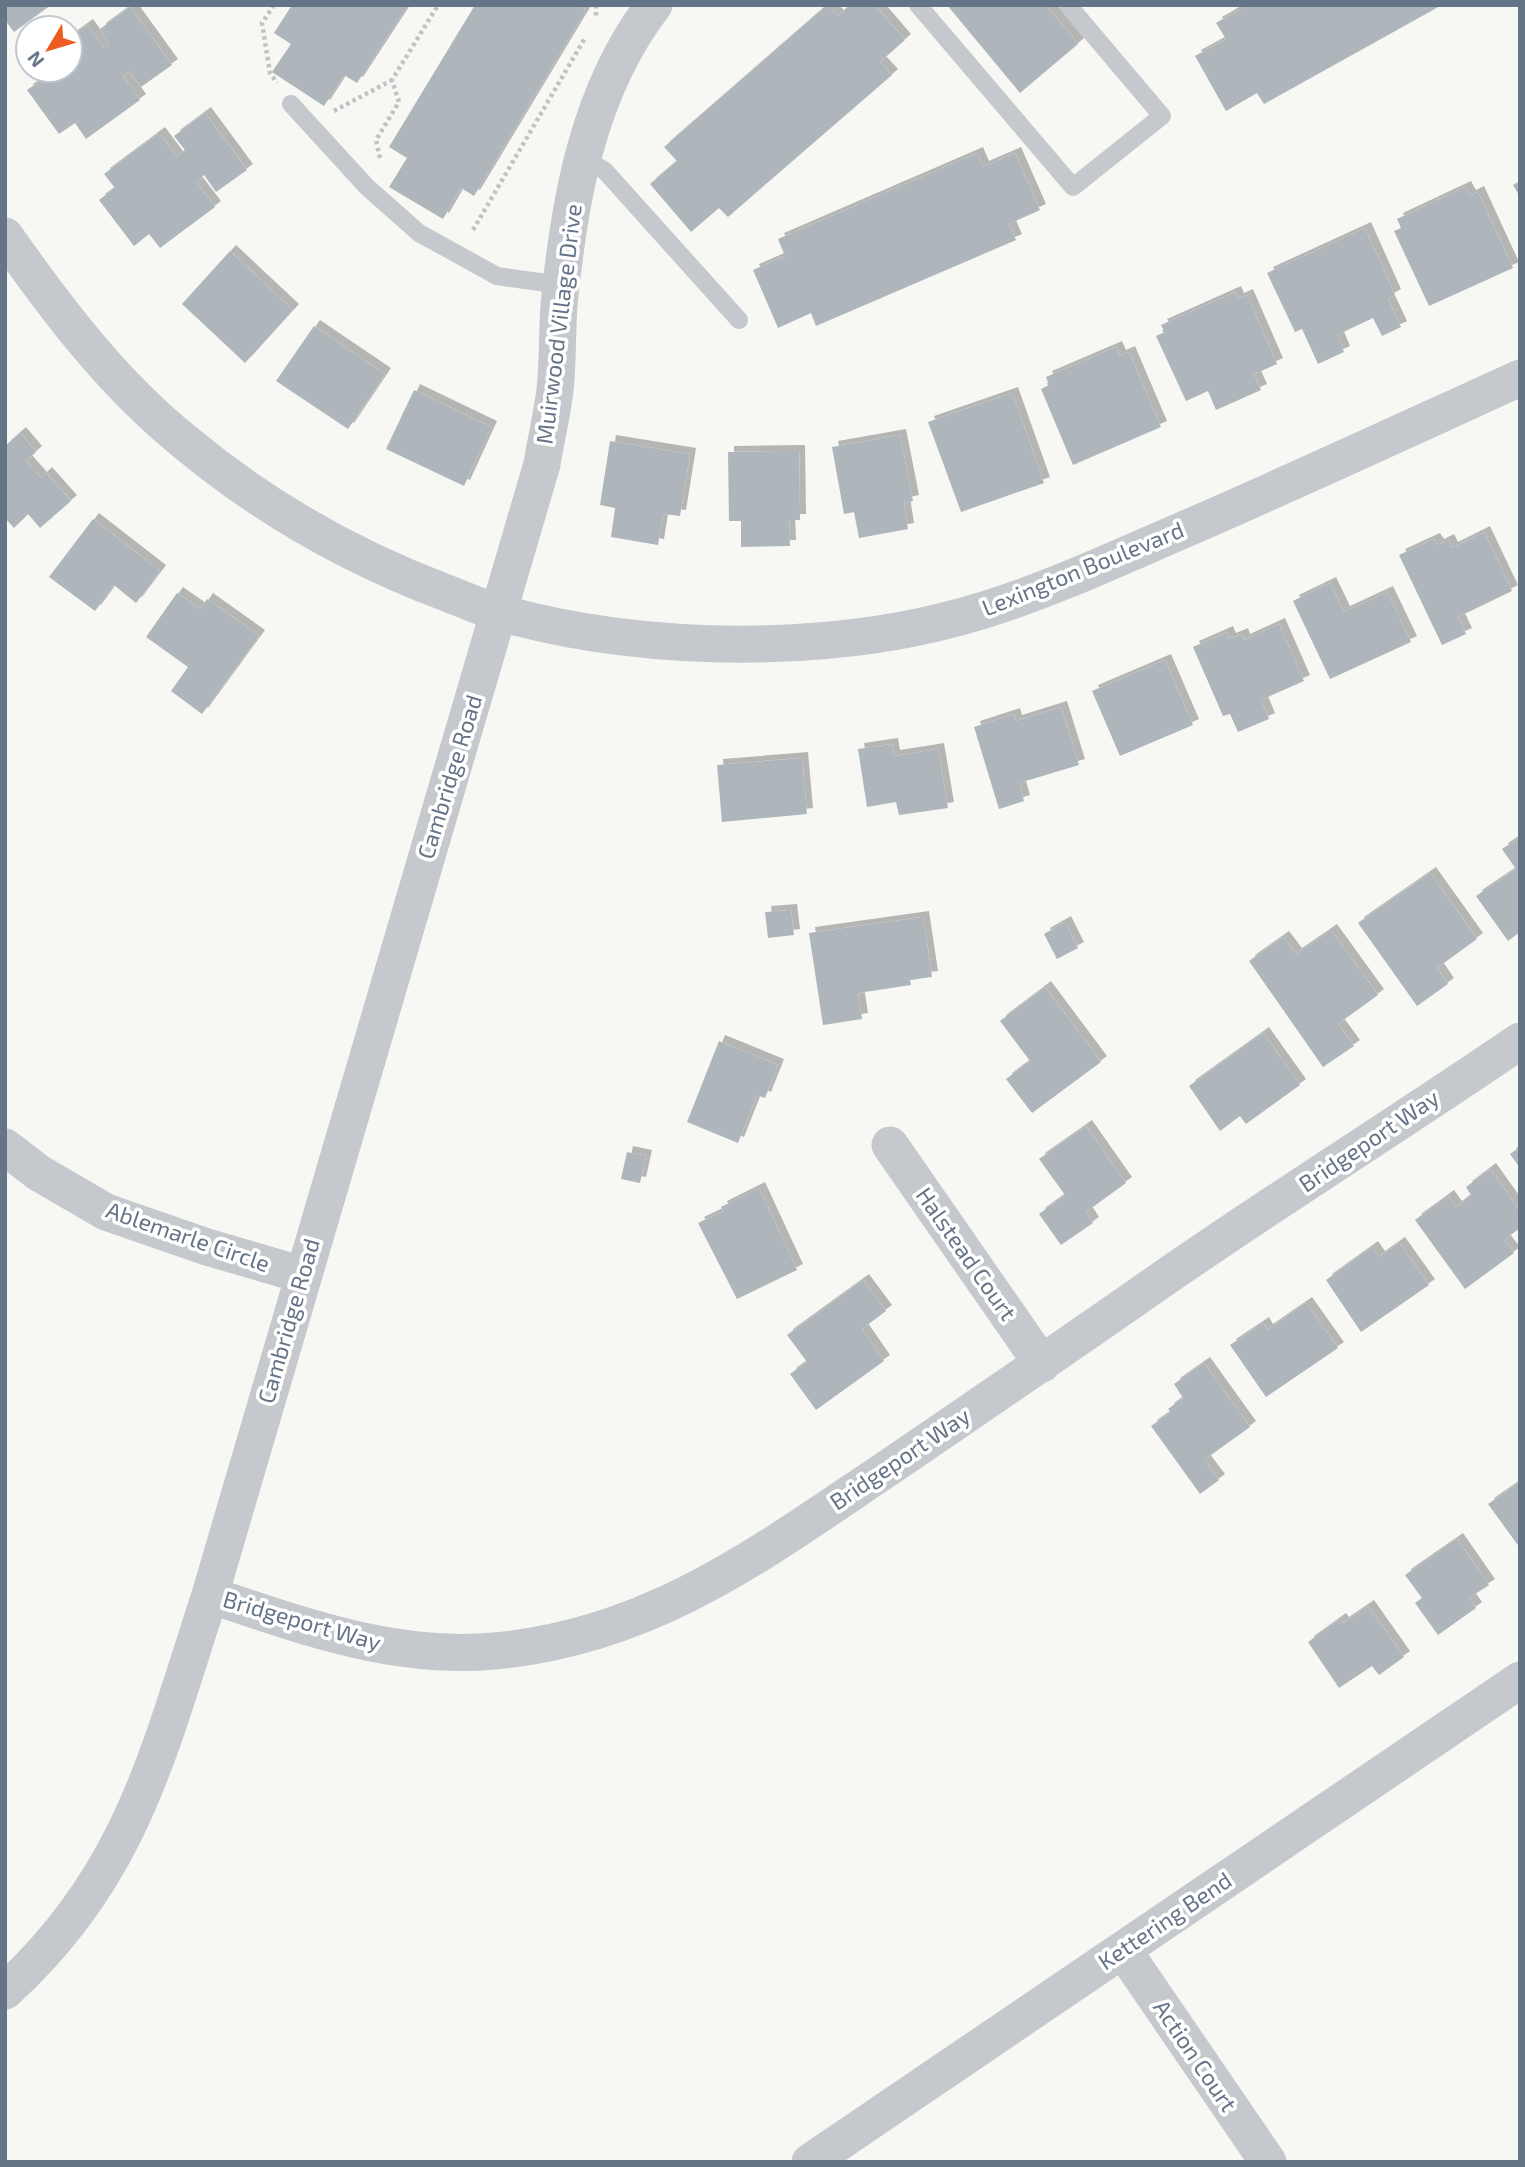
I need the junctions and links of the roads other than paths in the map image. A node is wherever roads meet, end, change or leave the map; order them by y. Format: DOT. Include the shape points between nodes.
graph roads {
  1 [pos="654,5"];
  2 [pos="918,5"];
  3 [pos="1068,5"];
  4 [pos="291,104"];
  5 [pos="582,157"];
  6 [pos="5,236"];
  7 [pos="561,285"];
  8 [pos="739,320"];
  9 [pos="1520,378"];
  10 [pos="499,613"];
  11 [pos="1520,1041"];
  12 [pos="890,1145"];
  13 [pos="5,1147"];
  14 [pos="303,1275"];
  15 [pos="1042,1364"];
  16 [pos="210,1595"];
  17 [pos="1520,1680"];
  18 [pos="1123,1950"];
  19 [pos="5,1991"];
  20 [pos="810,2162"];
  21 [pos="1268,2162"];
  1 -- 5 [label="street, Muirwood Village Drive" via="607,85"];
  2 -- 3 [label="lane" via="1073,187 1162,116"];
  4 -- 7 [label="lane" via="419,233 497,276"];
  5 -- 7 [label="street, Muirwood Village Drive"];
  5 -- 8 [label="lane" via="605,171"];
  6 -- 10 [label="street, Lexington Boulevard" via="60,314 113,375 183,441 252,494 314,532 422,584"];
  7 -- 10 [label="street, Muirwood Village Drive" via="555,389 542,464"];
  9 -- 10 [label="street, Lexington Boulevard" via="1072,578 982,611 904,629 808,642 744,644 651,640"];
  10 -- 14 [label="street, Cambridge Road"];
  11 -- 15 [label="street, Bridgeport Way"];
  12 -- 15 [label="street, Halstead Court"];
  13 -- 14 [label="street, Ablemarle Circle" via="106,1212"];
  14 -- 16 [label="street, Cambridge Road"];
  15 -- 16 [label="street, Bridgeport Way" via="736,1570 691,1595 591,1633 497,1651 436,1653 331,1635"];
  16 -- 19 [label="street, Cambridge Road" via="128,1831 103,1876 61,1934"];
  17 -- 18 [label="street, Kettering Bend"];
  18 -- 20 [label="street, Kettering Bend"];
  18 -- 21 [label="street, Action Court"];
}
